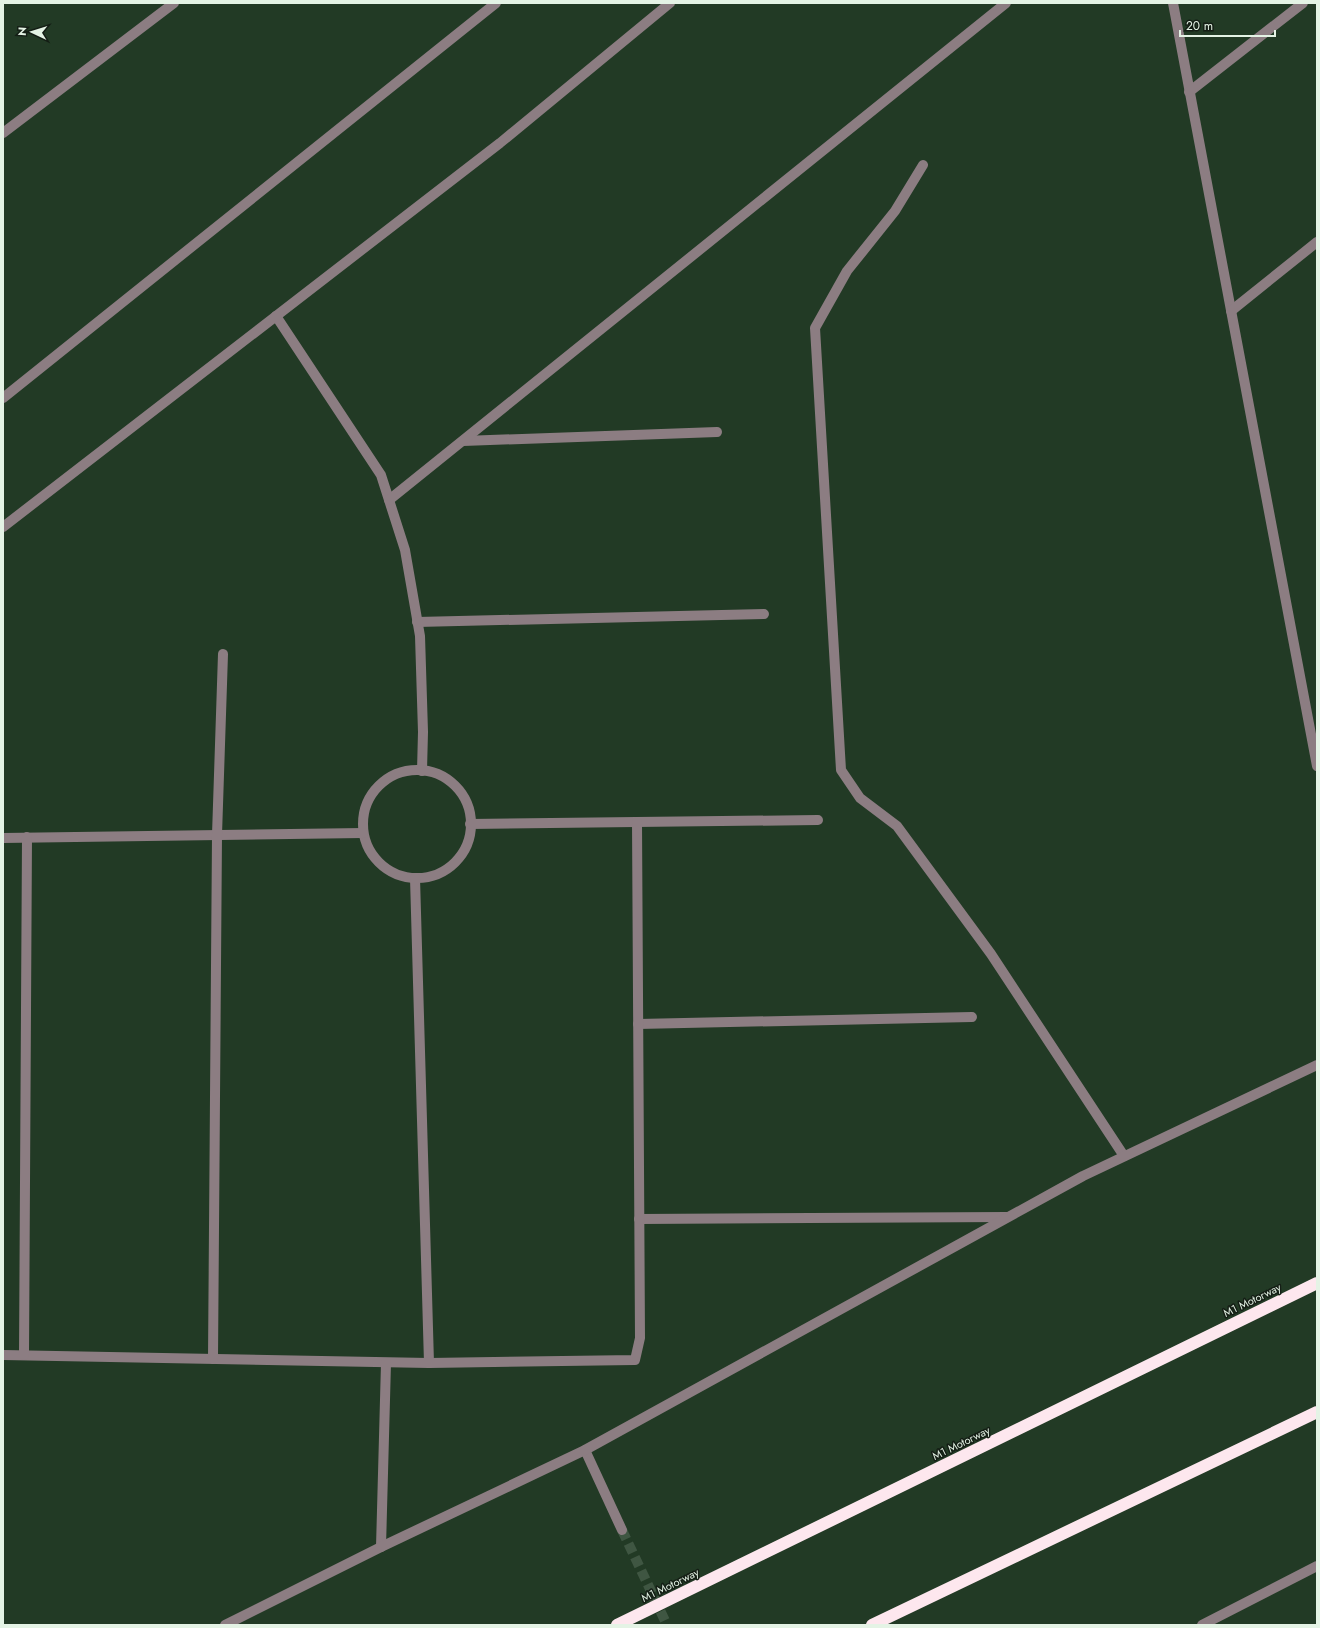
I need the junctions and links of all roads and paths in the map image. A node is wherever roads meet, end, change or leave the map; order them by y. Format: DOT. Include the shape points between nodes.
graph roads {
  1 [pos="174,3"];
  2 [pos="496,3"];
  3 [pos="670,3"];
  4 [pos="1006,3"];
  5 [pos="1174,3"];
  6 [pos="1303,3"];
  7 [pos="1189,92"];
  8 [pos="3,133"];
  9 [pos="923,165"];
  10 [pos="1317,242"];
  11 [pos="1231,311"];
  12 [pos="276,316"];
  13 [pos="3,398"];
  14 [pos="718,432"];
  15 [pos="463,441"];
  16 [pos="389,500"];
  17 [pos="3,527"];
  18 [pos="764,614"];
  19 [pos="417,622"];
  20 [pos="223,654"];
  21 [pos="1313,722"];
  22 [pos="1317,766"];
  23 [pos="422,771"];
  24 [pos="818,820"];
  25 [pos="637,822"];
  26 [pos="470,824"];
  27 [pos="363,833"];
  28 [pos="217,835"];
  29 [pos="27,837"];
  30 [pos="3,838"];
  31 [pos="415,878"];
  32 [pos="972,1017"];
  33 [pos="638,1024"];
  34 [pos="1317,1065"];
  35 [pos="1124,1156"];
  36 [pos="1008,1217"];
  37 [pos="639,1218"];
  38 [pos="1317,1283"];
  39 [pos="3,1355"];
  40 [pos="24,1355"];
  41 [pos="213,1359"];
  42 [pos="386,1362"];
  43 [pos="429,1363"];
  44 [pos="1317,1412"];
  45 [pos="585,1450"];
  46 [pos="622,1530"];
  47 [pos="381,1547"];
  48 [pos="1317,1566"];
  49 [pos="225,1625"];
  50 [pos="617,1625"];
  51 [pos="872,1625"];
  52 [pos="1202,1625"];
  1 -- 8 [label="street"];
  2 -- 13 [label="street"];
  3 -- 12 [label="street" via="500,143"];
  4 -- 15 [label="street"];
  5 -- 7 [label="street"];
  6 -- 7 [label="street"];
  7 -- 11 [label="street"];
  9 -- 35 [label="street" via="895,211 847,271 815,328 841,770 860,798 897,826 991,954"];
  10 -- 11 [label="street"];
  11 -- 21 [label="street"];
  12 -- 16 [label="street" via="381,475"];
  12 -- 17 [label="street"];
  14 -- 15 [label="street"];
  15 -- 16 [label="street"];
  16 -- 19 [label="street" via="406,550"];
  18 -- 19 [label="street"];
  19 -- 23 [label="street" via="420,636"];
  20 -- 28 [label="street"];
  21 -- 22 [label="street"];
  23 -- 26 [label="street" via="429,771 448,780 463,796 471,816"];
  23 -- 27 [label="street" via="408,770 388,778 372,793 363,812"];
  24 -- 25 [label="street"];
  25 -- 26 [label="street"];
  25 -- 33 [label="street"];
  26 -- 31 [label="street" via="470,837 461,856 446,871 425,878"];
  27 -- 28 [label="street"];
  27 -- 31 [label="street" via="370,853 385,869 404,878"];
  28 -- 29 [label="street"];
  28 -- 41 [label="street"];
  29 -- 30 [label="street"];
  29 -- 40 [label="street"];
  31 -- 43 [label="street"];
  32 -- 33 [label="street"];
  33 -- 37 [label="street"];
  34 -- 35 [label="street"];
  35 -- 36 [label="street"];
  36 -- 37 [label="street"];
  36 -- 45 [label="street"];
  37 -- 43 [label="street" via="640,1338 635,1360"];
  38 -- 50 [label="highway, M1 Motorway"];
  39 -- 40 [label="street"];
  40 -- 41 [label="street"];
  41 -- 42 [label="street"];
  42 -- 43 [label="street"];
  42 -- 47 [label="street"];
  44 -- 51 [label="highway"];
  45 -- 46 [label="street"];
  45 -- 47 [label="street"];
  47 -- 49 [label="street"];
  48 -- 52 [label="street"];
}
